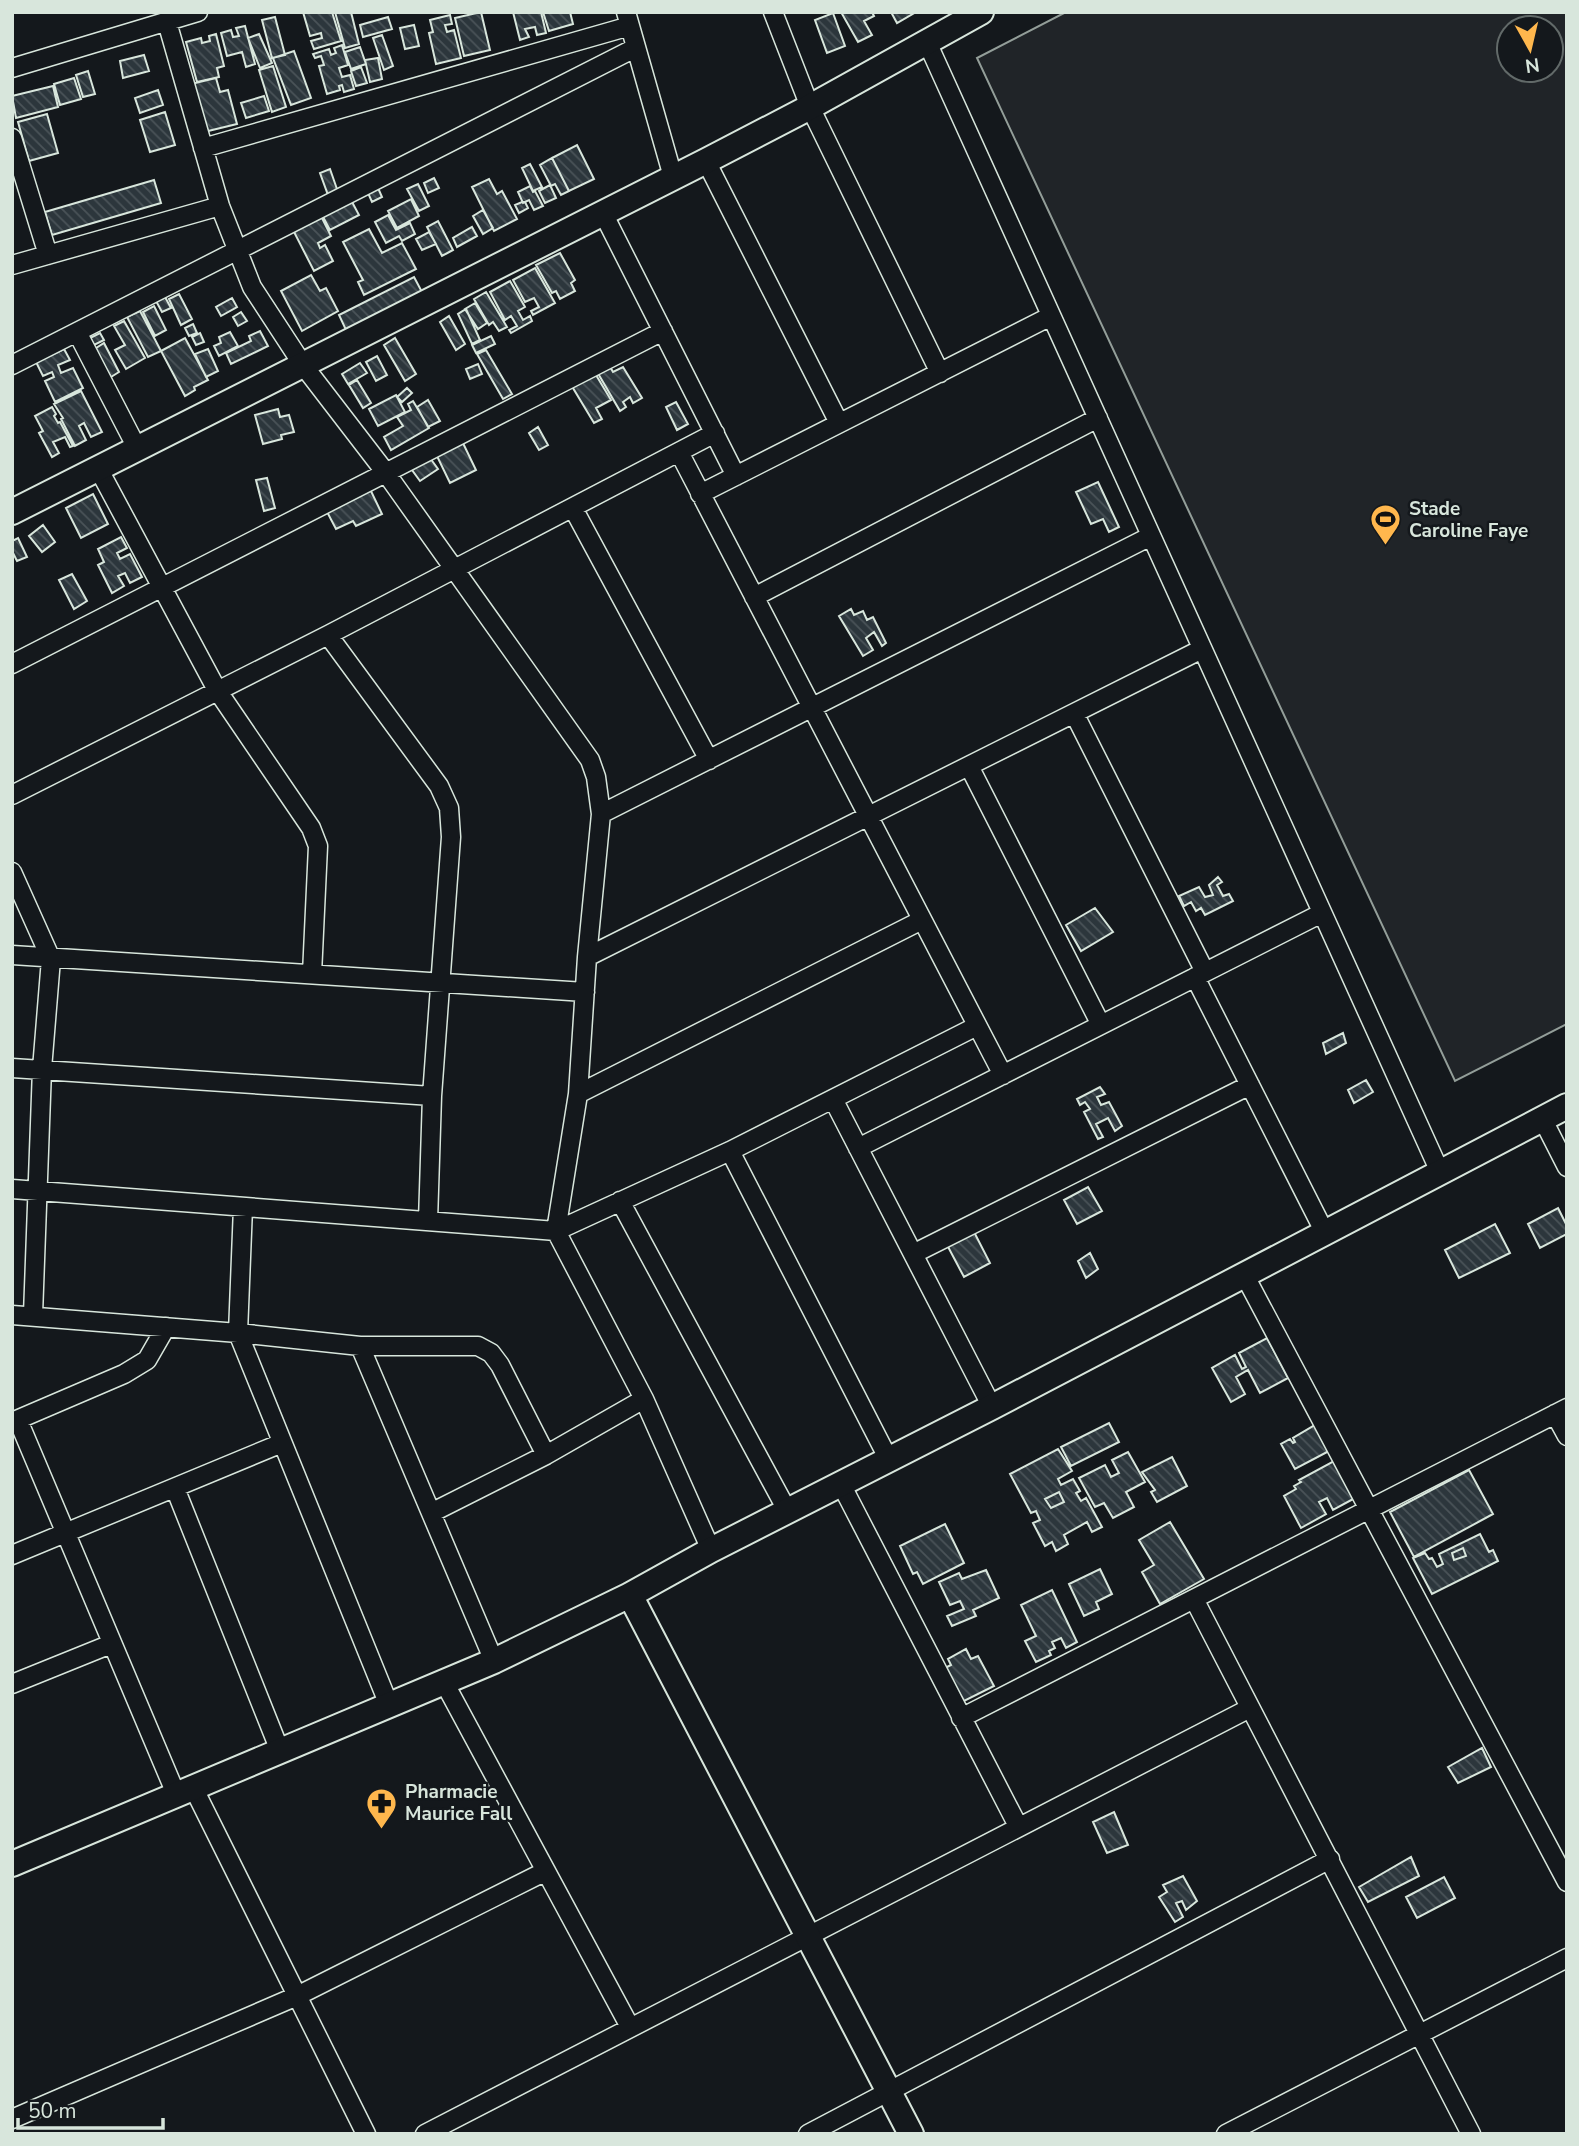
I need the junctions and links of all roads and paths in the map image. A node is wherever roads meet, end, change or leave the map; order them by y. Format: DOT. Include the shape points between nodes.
graph roads {
  1 [pos="198,12"];
  2 [pos="774,12"];
  3 [pos="981,12"];
  4 [pos="628,19"];
  5 [pos="167,22"];
  6 [pos="927,42"];
  7 [pos="635,48"];
  8 [pos="12,68"];
  9 [pos="810,107"];
  10 [pos="12,138"];
  11 [pos="203,148"];
  12 [pos="706,161"];
  13 [pos="673,177"];
  14 [pos="220,206"];
  15 [pos="603,213"];
  16 [pos="236,251"];
  17 [pos="48,255"];
  18 [pos="12,265"];
  19 [pos="1051,316"];
  20 [pos="663,331"];
  21 [pos="77,332"];
  22 [pos="12,365"];
  23 [pos="303,365"];
  24 [pos="940,373"];
  25 [pos="1098,418"];
  26 [pos="839,423"];
  27 [pos="715,433"];
  28 [pos="137,447"];
  29 [pos="679,453"];
  30 [pos="98,468"];
  31 [pos="386,473"];
  32 [pos="736,476"];
  33 [pos="700,494"];
  34 [pos="573,508"];
  35 [pos="12,512"];
  36 [pos="1151,536"];
  37 [pos="454,567"];
  38 [pos="163,587"];
  39 [pos="754,597"];
  40 [pos="328,635"];
  41 [pos="1202,649"];
  42 [pos="12,664"];
  43 [pos="217,690"];
  44 [pos="812,708"];
  45 [pos="1074,713"];
  46 [pos="709,760"];
  47 [pos="969,766"];
  48 [pos="12,795"];
  49 [pos="600,814"];
  50 [pos="868,816"];
  51 [pos="12,872"];
  52 [pos="1322,913"];
  53 [pos="922,920"];
  54 [pos="12,956"];
  55 [pos="587,957"];
  56 [pos="51,958"];
  57 [pos="312,974"];
  58 [pos="1200,975"];
  59 [pos="440,984"];
  60 [pos="585,992"];
  61 [pos="1101,1025"];
  62 [pos="978,1026"];
  63 [pos="12,1068"];
  64 [pos="42,1069"];
  65 [pos="1003,1074"];
  66 [pos="1250,1085"];
  67 [pos="578,1094"];
  68 [pos="432,1096"];
  69 [pos="833,1099"];
  70 [pos="1567,1105"];
  71 [pos="1542,1118"];
  72 [pos="858,1148"];
  73 [pos="730,1151"];
  74 [pos="1567,1167"];
  75 [pos="1440,1172"];
  76 [pos="12,1189"];
  77 [pos="36,1191"];
  78 [pos="620,1201"];
  79 [pos="243,1207"];
  80 [pos="428,1221"];
  81 [pos="556,1231"];
  82 [pos="1325,1233"];
  83 [pos="913,1254"];
  84 [pos="1245,1276"];
  85 [pos="12,1315"];
  86 [pos="33,1315"];
  87 [pos="166,1327"];
  88 [pos="238,1333"];
  89 [pos="360,1346"];
  90 [pos="644,1399"];
  91 [pos="992,1408"];
  92 [pos="1561,1411"];
  93 [pos="15,1421"];
  94 [pos="1567,1436"];
  95 [pos="282,1443"];
  96 [pos="546,1455"];
  97 [pos="889,1460"];
  98 [pos="842,1486"];
  99 [pos="175,1488"];
  100 [pos="1369,1509"];
  101 [pos="431,1513"];
  102 [pos="788,1513"];
  103 [pos="66,1533"];
  104 [pos="711,1550"];
  105 [pos="12,1555"];
  106 [pos="630,1595"];
  107 [pos="1194,1599"];
  108 [pos="111,1644"];
  109 [pos="494,1661"];
  110 [pos="444,1682"];
  111 [pos="12,1684"];
  112 [pos="389,1705"];
  113 [pos="1250,1708"];
  114 [pos="961,1718"];
  115 [pos="280,1751"];
  116 [pos="184,1791"];
  117 [pos="1018,1826"];
  118 [pos="1330,1859"];
  119 [pos="12,1864"];
  120 [pos="546,1871"];
  121 [pos="1567,1882"];
  122 [pos="807,1935"];
  123 [pos="1567,1958"];
  124 [pos="297,1996"];
  125 [pos="630,2027"];
  126 [pos="1420,2035"];
  127 [pos="889,2092"];
  128 [pos="12,2119"];
  129 [pos="366,2134"];
  130 [pos="425,2134"];
  131 [pos="808,2134"];
  132 [pos="911,2134"];
  133 [pos="1226,2134"];
  134 [pos="1471,2134"];
  1 -- 5 [label="street"];
  2 -- 9 [label="street"];
  3 -- 6 [label="main road"];
  4 -- 7 [label="street"];
  4 -- 11 [label="street"];
  5 -- 8 [label="street"];
  5 -- 11 [label="street"];
  6 -- 9 [label="main road"];
  6 -- 19 [label="street"];
  7 -- 13 [label="street"];
  7 -- 16 [label="street"];
  9 -- 12 [label="main road"];
  9 -- 24 [label="street"];
  10 -- 17 [label="street"];
  11 -- 14 [label="street"];
  12 -- 13 [label="main road"];
  12 -- 26 [label="street"];
  13 -- 15 [label="main road"];
  14 -- 16 [label="street"];
  14 -- 17 [label="street"];
  15 -- 20 [label="street"];
  15 -- 23 [label="main road"];
  16 -- 21 [label="street"];
  16 -- 23 [label="street" via="252,288"];
  17 -- 18 [label="street"];
  19 -- 24 [label="street"];
  19 -- 25 [label="street"];
  20 -- 27 [label="street"];
  20 -- 31 [label="street"];
  21 -- 22 [label="street"];
  21 -- 28 [label="street"];
  23 -- 28 [label="main road"];
  23 -- 31 [label="street"];
  24 -- 26 [label="street"];
  25 -- 36 [label="street"];
  25 -- 39 [label="street"];
  26 -- 32 [label="street"];
  27 -- 29 [label="street"];
  27 -- 32 [label="street"];
  28 -- 30 [label="main road"];
  29 -- 33 [label="street"];
  29 -- 34 [label="street"];
  30 -- 35 [label="main road"];
  30 -- 38 [label="street"];
  31 -- 37 [label="street"];
  31 -- 38 [label="street"];
  32 -- 33 [label="street"];
  33 -- 39 [label="street"];
  34 -- 37 [label="street"];
  34 -- 46 [label="street"];
  36 -- 41 [label="street"];
  36 -- 44 [label="street"];
  37 -- 40 [label="street"];
  37 -- 49 [label="street" via="590,760"];
  38 -- 42 [label="street"];
  38 -- 43 [label="street"];
  39 -- 44 [label="street"];
  40 -- 43 [label="street"];
  40 -- 59 [label="street" via="439,786 449,808"];
  41 -- 45 [label="street"];
  41 -- 52 [label="street"];
  43 -- 48 [label="street"];
  43 -- 57 [label="street" via="311,828 318,846"];
  44 -- 46 [label="street"];
  44 -- 50 [label="street"];
  45 -- 47 [label="street"];
  45 -- 58 [label="street"];
  46 -- 49 [label="street"];
  47 -- 50 [label="street"];
  47 -- 61 [label="street"];
  49 -- 55 [label="street"];
  50 -- 53 [label="street"];
  50 -- 55 [label="street"];
  51 -- 56 [label="street"];
  52 -- 58 [label="street"];
  52 -- 75 [label="street"];
  53 -- 62 [label="street"];
  53 -- 67 [label="street"];
  54 -- 56 [label="street"];
  55 -- 60 [label="street"];
  56 -- 57 [label="street"];
  56 -- 64 [label="street"];
  57 -- 59 [label="street"];
  58 -- 61 [label="street"];
  58 -- 66 [label="street"];
  59 -- 60 [label="street"];
  59 -- 68 [label="street"];
  60 -- 67 [label="street"];
  61 -- 65 [label="street"];
  62 -- 65 [label="street"];
  62 -- 69 [label="street"];
  63 -- 64 [label="street"];
  64 -- 68 [label="street"];
  64 -- 77 [label="street"];
  65 -- 72 [label="street"];
  66 -- 82 [label="street"];
  66 -- 83 [label="street"];
  67 -- 81 [label="street"];
  68 -- 80 [label="street"];
  69 -- 72 [label="street"];
  69 -- 73 [label="street"];
  70 -- 71 [label="main road"];
  71 -- 74 [label="street"];
  71 -- 75 [label="main road"];
  72 -- 83 [label="street"];
  73 -- 78 [label="street"];
  73 -- 97 [label="street"];
  75 -- 82 [label="main road"];
  76 -- 77 [label="street"];
  77 -- 79 [label="street"];
  77 -- 86 [label="street"];
  78 -- 81 [label="street"];
  78 -- 102 [label="street"];
  79 -- 80 [label="street"];
  79 -- 88 [label="street"];
  80 -- 81 [label="street"];
  81 -- 90 [label="street"];
  82 -- 84 [label="main road"];
  83 -- 91 [label="street"];
  84 -- 91 [label="main road"];
  84 -- 100 [label="street"];
  85 -- 86 [label="street"];
  86 -- 87 [label="street"];
  87 -- 88 [label="street"];
  87 -- 93 [label="street" via="147,1360"];
  88 -- 89 [label="street"];
  88 -- 95 [label="street"];
  89 -- 96 [label="street" via="478,1346 491,1353"];
  89 -- 101 [label="street"];
  90 -- 96 [label="street"];
  90 -- 104 [label="street"];
  91 -- 97 [label="main road"];
  92 -- 94 [label="street"];
  92 -- 100 [label="street"];
  93 -- 103 [label="street"];
  95 -- 99 [label="street"];
  95 -- 112 [label="street"];
  96 -- 101 [label="street"];
  97 -- 98 [label="main road"];
  98 -- 102 [label="main road"];
  98 -- 114 [label="street"];
  99 -- 103 [label="street"];
  99 -- 115 [label="street"];
  100 -- 107 [label="street"];
  100 -- 121 [label="street"];
  101 -- 109 [label="street"];
  102 -- 104 [label="main road"];
  103 -- 105 [label="street"];
  103 -- 108 [label="street"];
  104 -- 106 [label="main road"];
  106 -- 109 [label="main road"];
  106 -- 122 [label="main road"];
  107 -- 113 [label="street"];
  107 -- 114 [label="street"];
  108 -- 111 [label="street"];
  108 -- 116 [label="street"];
  109 -- 110 [label="main road"];
  110 -- 112 [label="main road"];
  110 -- 120 [label="street"];
  112 -- 115 [label="main road"];
  113 -- 117 [label="street"];
  113 -- 118 [label="street"];
  114 -- 117 [label="street"];
  115 -- 116 [label="main road"];
  116 -- 119 [label="main road"];
  116 -- 124 [label="street"];
  117 -- 122 [label="street"];
  118 -- 126 [label="street"];
  118 -- 127 [label="street"];
  120 -- 124 [label="street"];
  120 -- 125 [label="street"];
  122 -- 125 [label="street"];
  122 -- 127 [label="main road"];
  123 -- 126 [label="street"];
  124 -- 128 [label="street"];
  124 -- 129 [label="street"];
  125 -- 130 [label="street"];
  126 -- 133 [label="street"];
  126 -- 134 [label="street"];
  127 -- 131 [label="street"];
  127 -- 132 [label="main road"];
}
